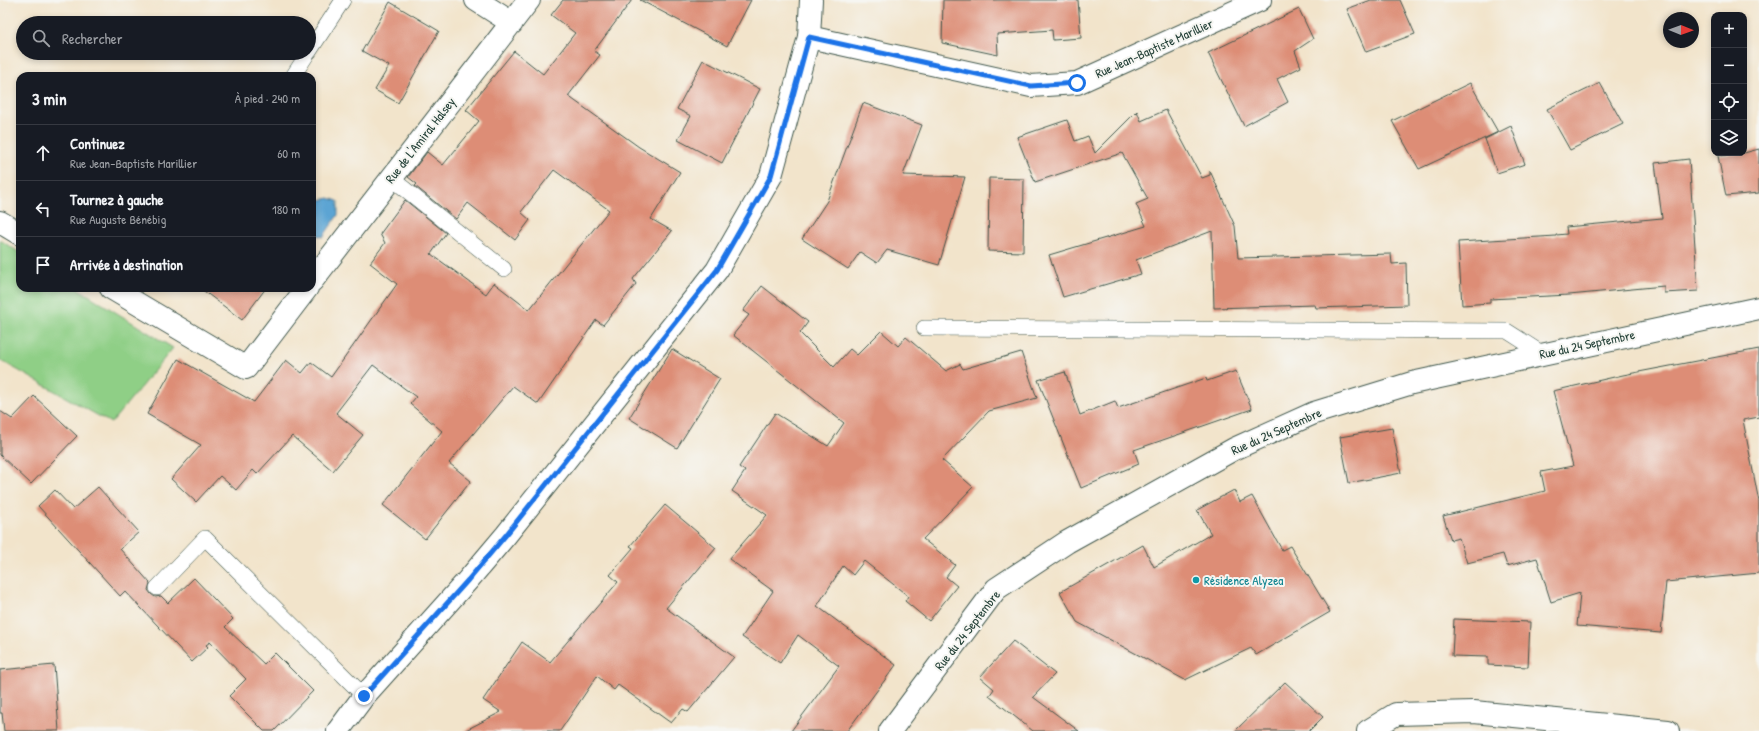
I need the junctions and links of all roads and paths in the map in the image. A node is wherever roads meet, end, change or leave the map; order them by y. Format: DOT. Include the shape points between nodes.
graph roads {
  1 [pos="343,0"];
  2 [pos="476,0"];
  3 [pos="529,0"];
  4 [pos="812,0"];
  5 [pos="1260,0"];
  6 [pos="512,23"];
  7 [pos="809,37"];
  8 [pos="316,41"];
  9 [pos="304,60"];
  10 [pos="296,72"];
  11 [pos="390,177"];
  12 [pos="0,222"];
  13 [pos="16,232"];
  14 [pos="504,269"];
  15 [pos="316,276"];
  16 [pos="118,292"];
  17 [pos="304,292"];
  18 [pos="1759,308"];
  19 [pos="924,328"];
  20 [pos="1543,354"];
  21 [pos="158,588"];
  22 [pos="364,696"];
  23 [pos="338,731"];
  24 [pos="890,731"];
  25 [pos="1368,731"];
  26 [pos="1668,731"];
  1 -- 8 [label="lane"];
  2 -- 6 [label="street"];
  3 -- 6 [label="street, Rue de L'Amiral Halsey"];
  4 -- 7 [label="street"];
  5 -- 7 [label="street, Rue Jean-Baptiste Marillier" via="1077,83 1031,86"];
  6 -- 11 [label="street, Rue de L'Amiral Halsey"];
  7 -- 22 [label="street" via="771,176 717,270 473,575"];
  9 -- 10 [label="lane"];
  11 -- 14 [label="lane"];
  11 -- 15 [label="street, Rue de L'Amiral Halsey"];
  12 -- 13 [label="street"];
  16 -- 17 [label="street" via="246,368"];
  18 -- 20 [label="street, Rue du 24 Septembre"];
  19 -- 20 [label="lane" via="1507,331"];
  20 -- 24 [label="street, Rue du 24 Septembre" via="1412,383 1314,413 1234,449 1067,542 996,589"];
  21 -- 22 [label="lane" via="205,538"];
  22 -- 23 [label="street"];
  25 -- 26 [label="street" via="1396,714 1474,712"];
}
